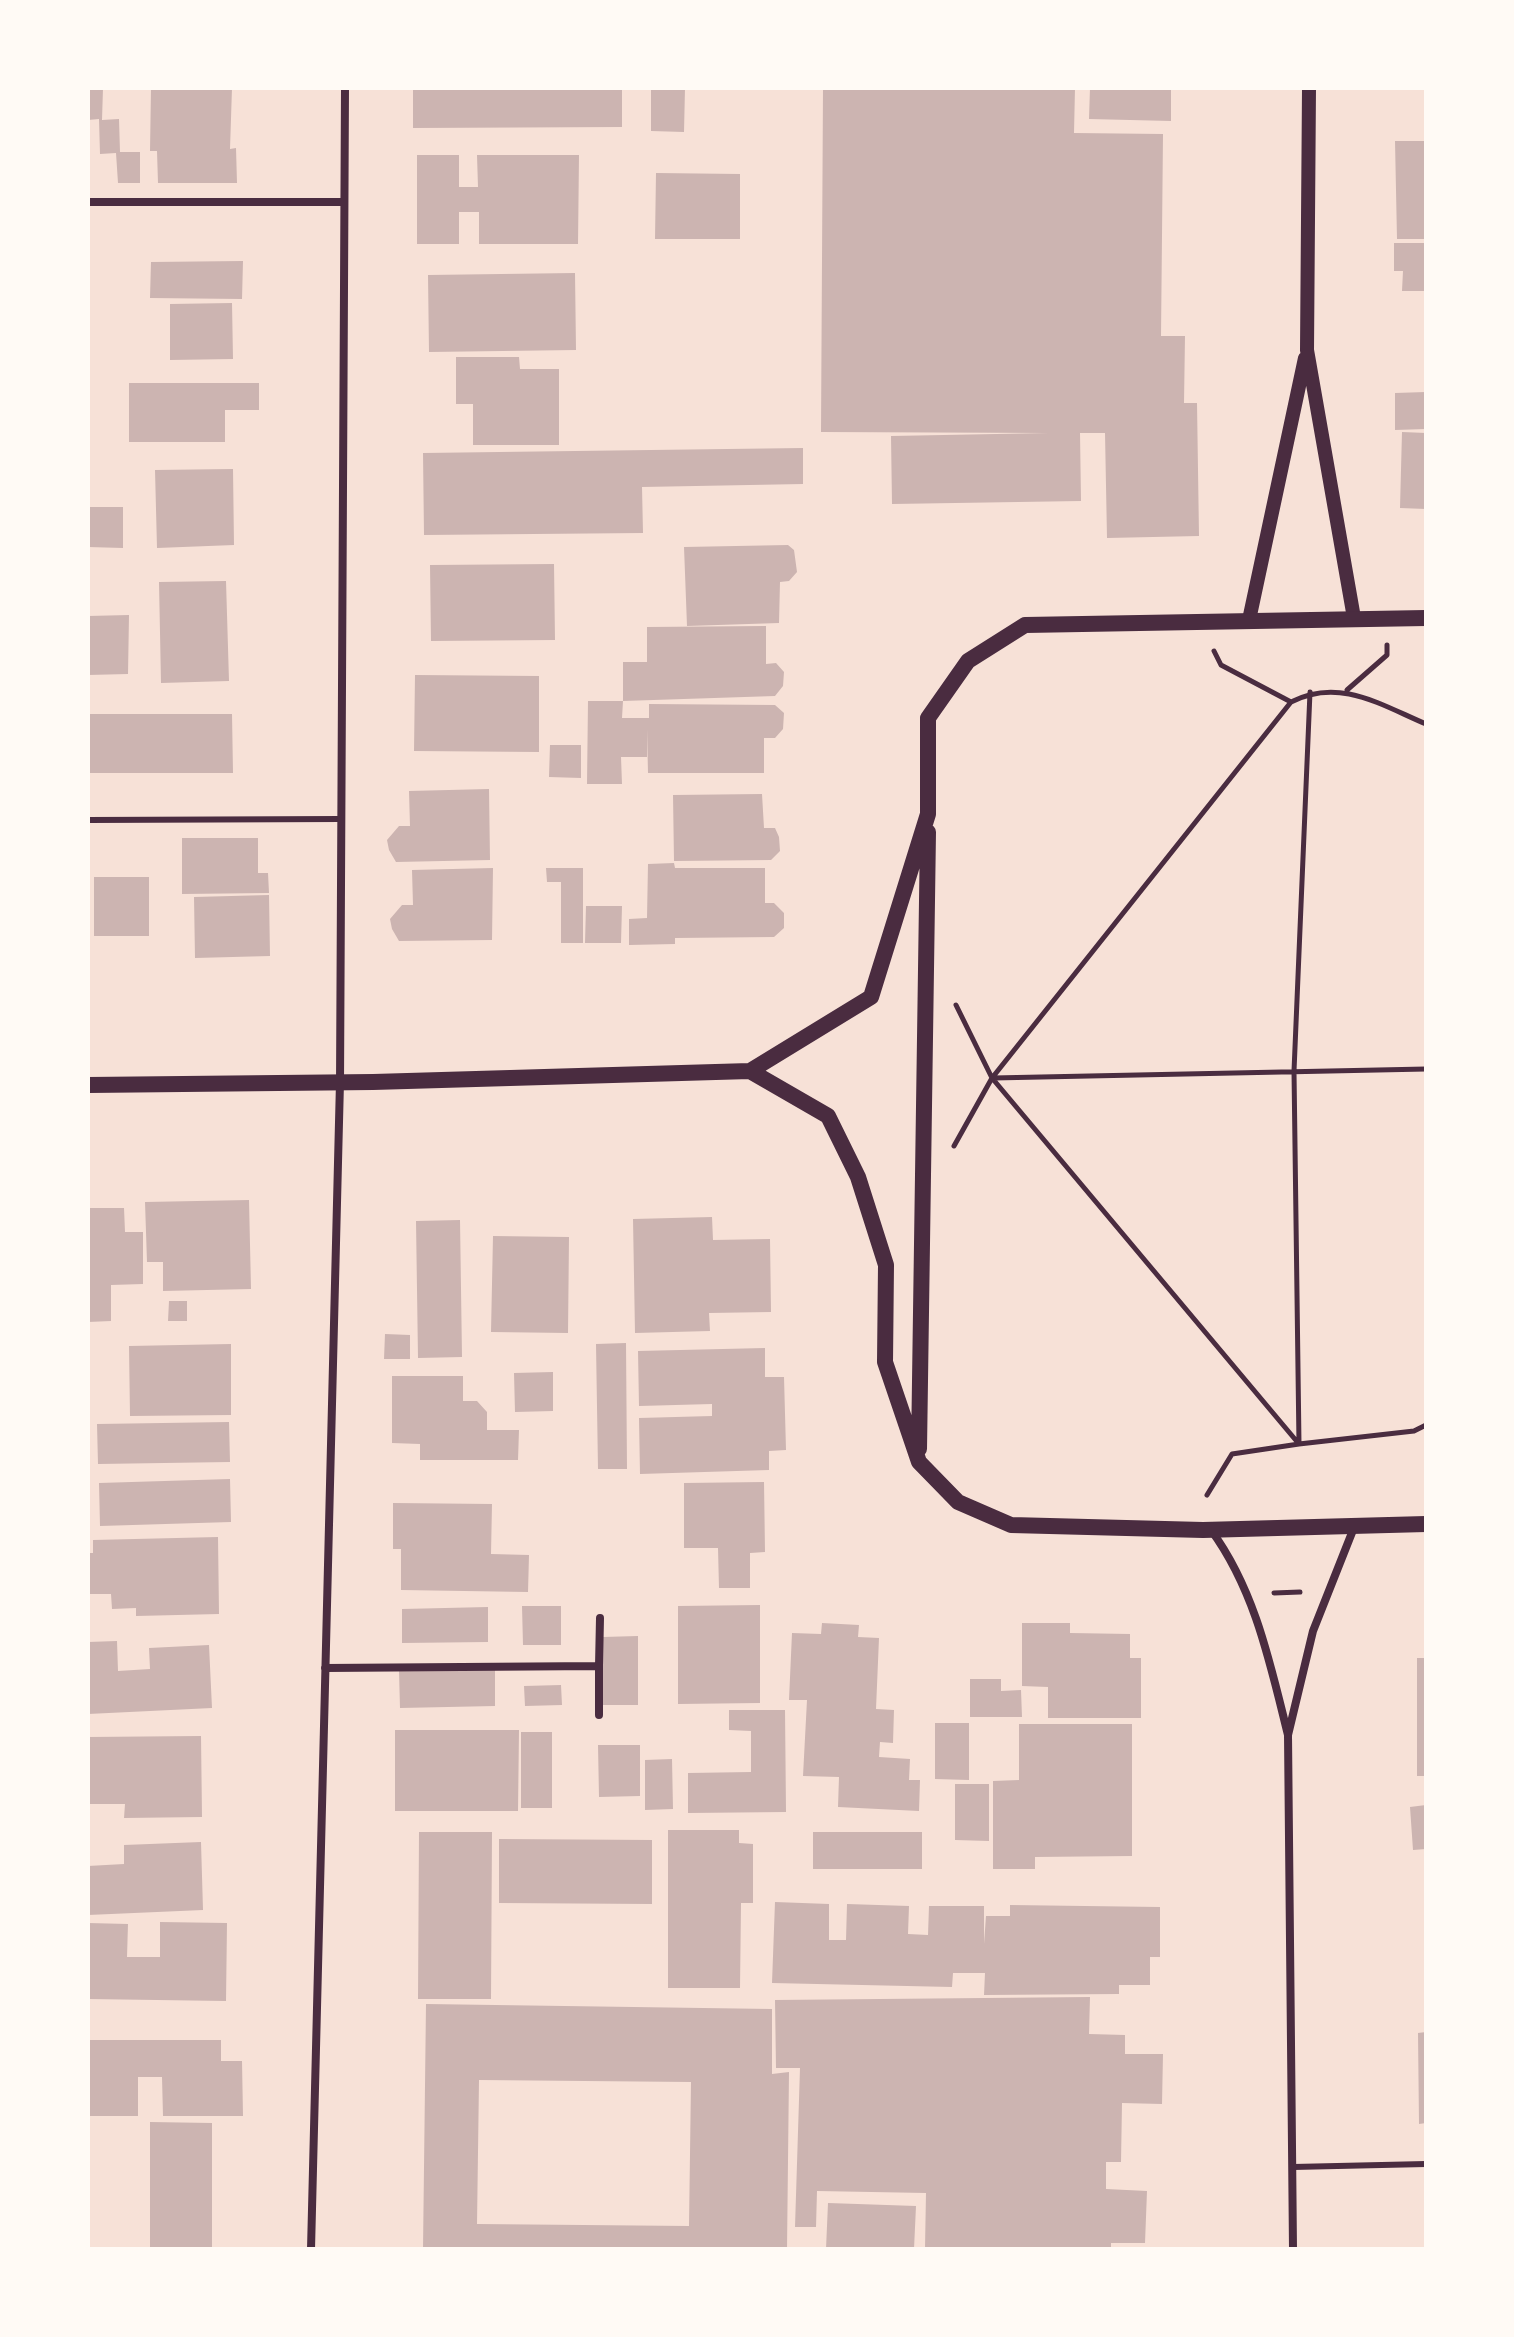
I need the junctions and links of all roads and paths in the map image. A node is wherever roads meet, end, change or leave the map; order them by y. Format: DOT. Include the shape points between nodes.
graph roads {
  1 [pos="345,88"];
  2 [pos="1309,88"];
  3 [pos="88,202"];
  4 [pos="344,202"];
  5 [pos="1307,350"];
  6 [pos="1354,618"];
  7 [pos="1426,618"];
  8 [pos="1249,620"];
  9 [pos="1388,636"];
  10 [pos="1211,646"];
  11 [pos="1347,690"];
  12 [pos="1310,692"];
  13 [pos="1291,702"];
  14 [pos="1426,724"];
  15 [pos="928,814"];
  16 [pos="341,819"];
  17 [pos="88,820"];
  18 [pos="926,992"];
  19 [pos="1426,1069"];
  20 [pos="750,1071"];
  21 [pos="1294,1071"];
  22 [pos="992,1078"];
  23 [pos="340,1082"];
  24 [pos="88,1085"];
  25 [pos="924,1162"];
  26 [pos="1426,1425"];
  27 [pos="1299,1444"];
  28 [pos="919,1462"];
  29 [pos="1207,1495"];
  30 [pos="1356,1524"];
  31 [pos="1426,1524"];
  32 [pos="1211,1530"];
  33 [pos="1305,1592"];
  34 [pos="1267,1593"];
  35 [pos="600,1618"];
  36 [pos="599,1666"];
  37 [pos="325,1668"];
  38 [pos="599,1715"];
  39 [pos="1288,1735"];
  40 [pos="1426,2164"];
  41 [pos="1293,2167"];
  42 [pos="311,2249"];
  43 [pos="1293,2249"];
  1 -- 4 [label="street"];
  2 -- 5 [label="street"];
  3 -- 4 [label="street"];
  4 -- 16 [label="street"];
  5 -- 6 [label="street"];
  5 -- 8 [label="street"];
  6 -- 7 [label="main road"];
  6 -- 8 [label="main road"];
  8 -- 15 [label="main road" via="1025,625 968,661 928,718"];
  9 -- 11 [label="path" via="1387,655"];
  10 -- 13 [label="path" via="1221,665"];
  11 -- 12 [label="path"];
  11 -- 14 [label="path"];
  12 -- 13 [label="path"];
  12 -- 21 [label="path"];
  13 -- 22 [label="path"];
  15 -- 18 [label="main road"];
  15 -- 20 [label="main road" via="871,997"];
  16 -- 17 [label="lane"];
  16 -- 23 [label="street"];
  18 -- 22 [label="path" via="951,995"];
  18 -- 25 [label="main road"];
  19 -- 21 [label="path"];
  20 -- 23 [label="main road"];
  20 -- 28 [label="main road" via="828,1116 858,1177 886,1265 885,1362"];
  21 -- 22 [label="path"];
  21 -- 27 [label="path"];
  22 -- 25 [label="path" via="949,1155"];
  22 -- 27 [label="path"];
  23 -- 24 [label="main road"];
  23 -- 37 [label="street"];
  25 -- 28 [label="main road"];
  26 -- 27 [label="path" via="1414,1431"];
  27 -- 29 [label="path" via="1232,1454"];
  28 -- 32 [label="main road" via="958,1502 1011,1525"];
  30 -- 31 [label="main road"];
  30 -- 32 [label="main road"];
  30 -- 39 [label="street" via="1326,1592"];
  32 -- 39 [label="street" via="1232,1559 1262,1633"];
  33 -- 34 [label="path"];
  35 -- 36 [label="street"];
  36 -- 37 [label="street"];
  36 -- 38 [label="street"];
  37 -- 42 [label="street"];
  39 -- 41 [label="street"];
  40 -- 41 [label="lane"];
  41 -- 43 [label="street"];
}
